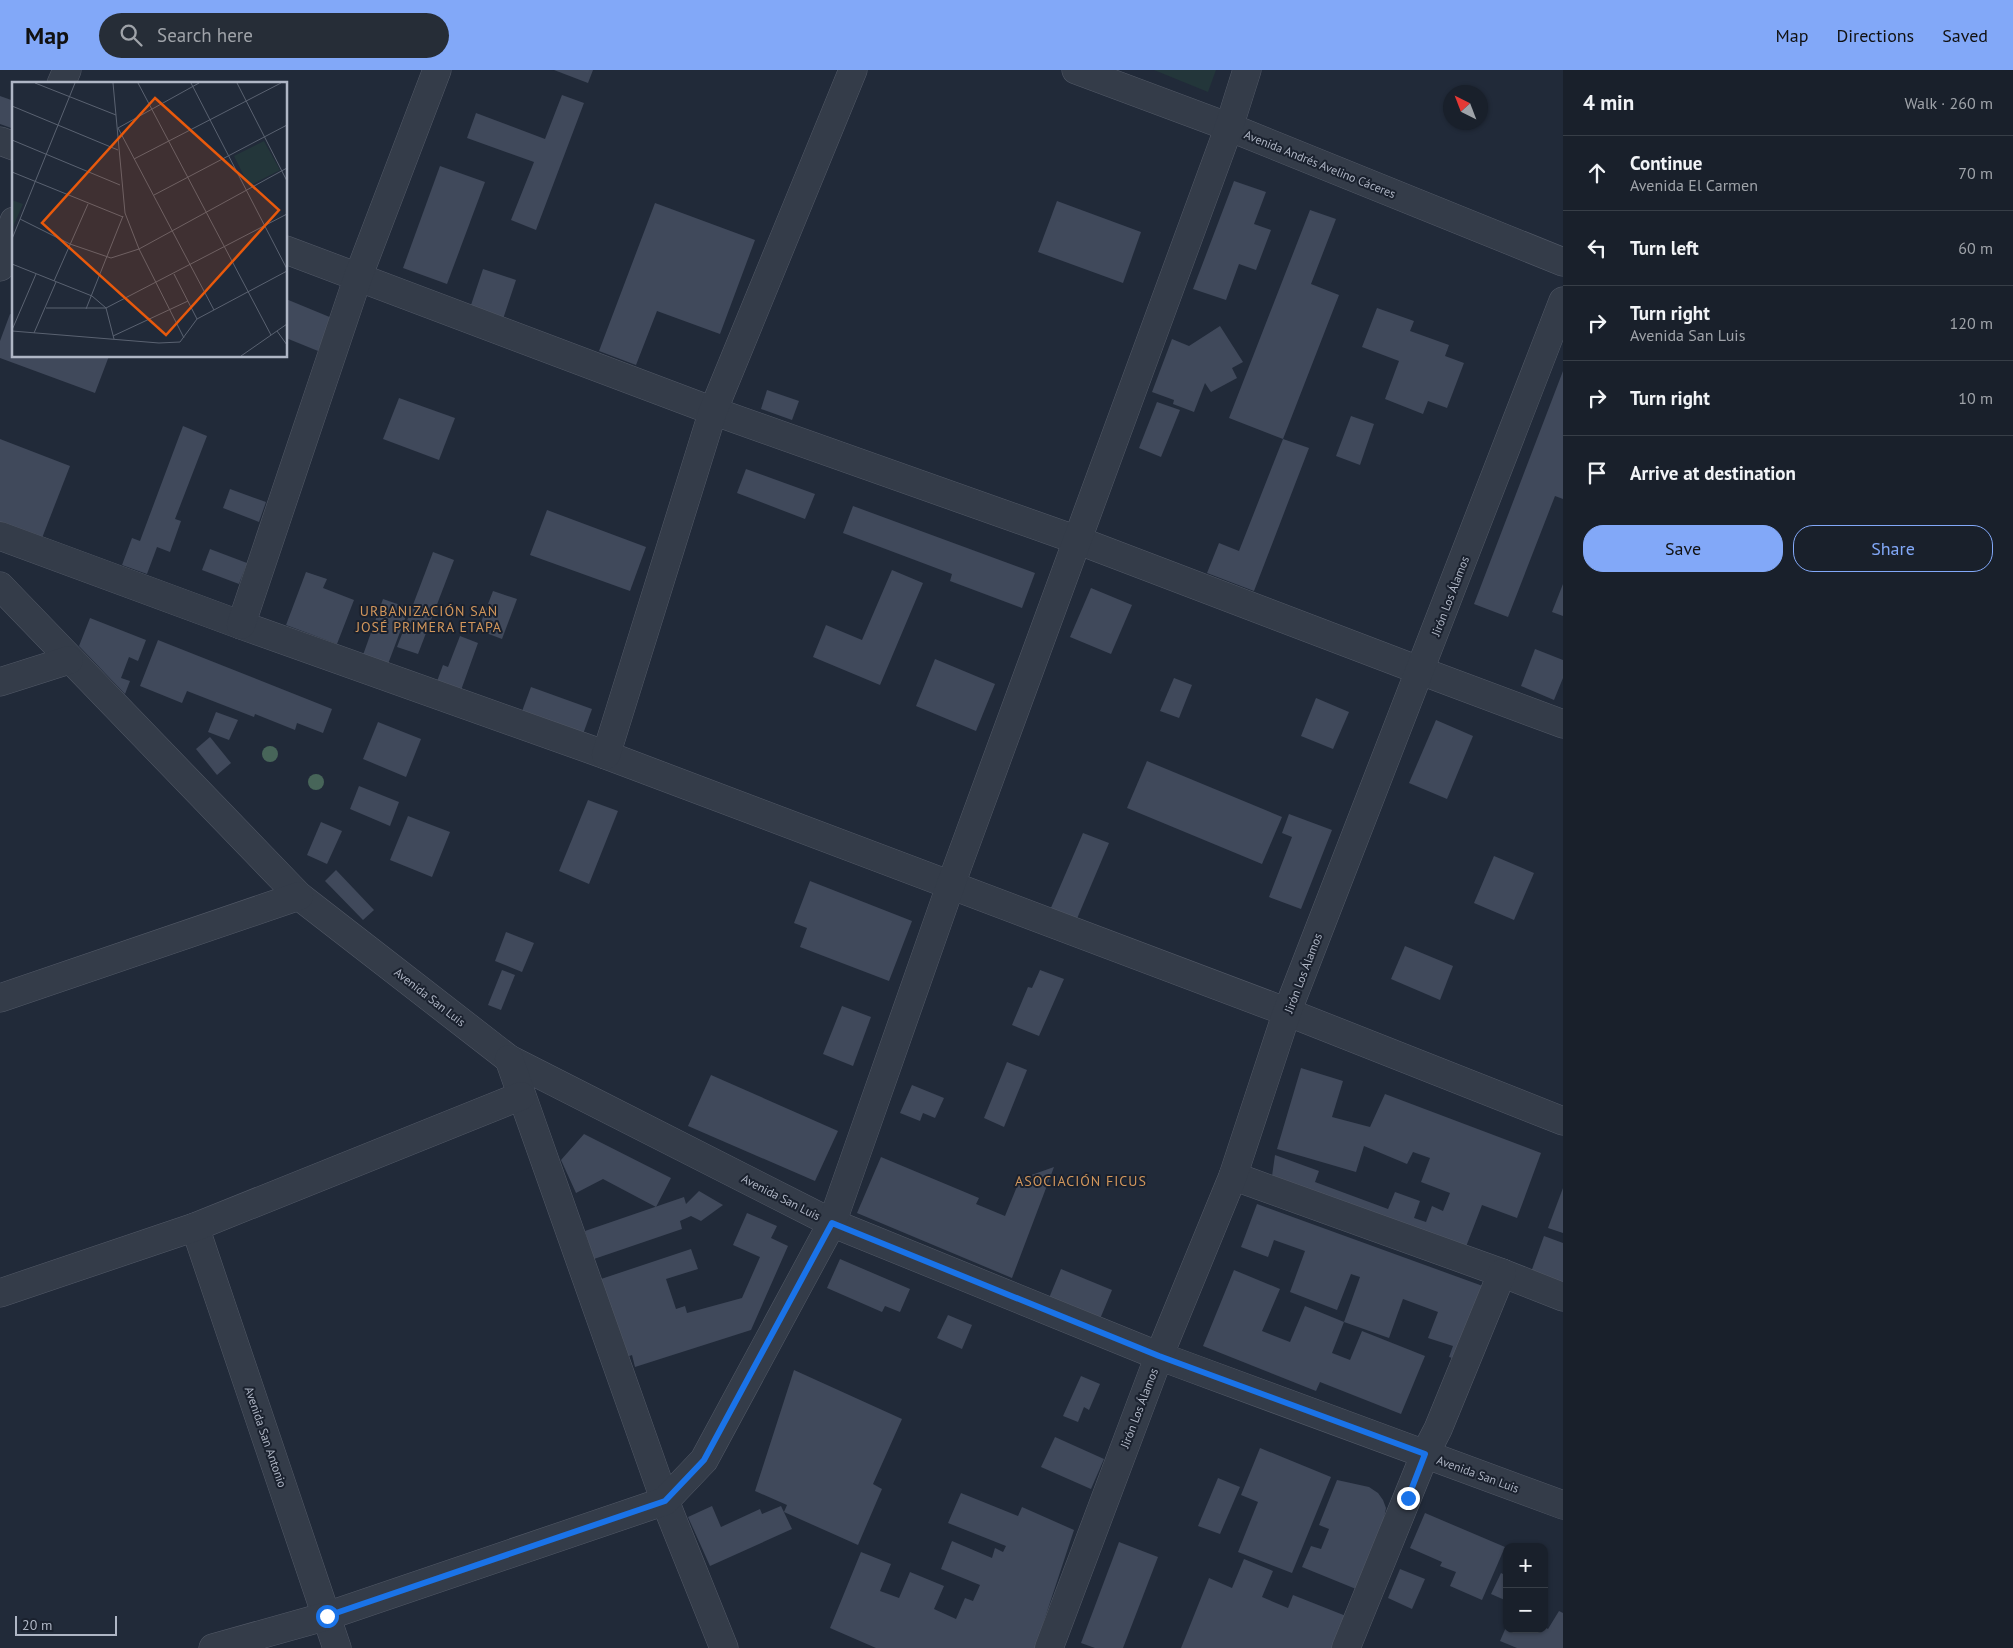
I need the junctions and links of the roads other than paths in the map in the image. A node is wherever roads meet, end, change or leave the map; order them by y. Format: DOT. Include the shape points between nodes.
graph roads {
  1 [pos="67,70"];
  2 [pos="437,70"];
  3 [pos="853,70"];
  4 [pos="1076,70"];
  5 [pos="1247,70"];
  6 [pos="62,82"];
  7 [pos="1228,127"];
  8 [pos="0,141"];
  9 [pos="12,145"];
  10 [pos="12,228"];
  11 [pos="288,251"];
  12 [pos="1563,262"];
  13 [pos="0,267"];
  14 [pos="358,277"];
  15 [pos="1563,301"];
  16 [pos="713,411"];
  17 [pos="0,536"];
  18 [pos="1077,540"];
  19 [pos="0,586"];
  20 [pos="241,625"];
  21 [pos="69,660"];
  22 [pos="1421,671"];
  23 [pos="0,682"];
  24 [pos="1563,724"];
  25 [pos="606,755"];
  26 [pos="951,884"];
  27 [pos="299,896"];
  28 [pos="0,998"];
  29 [pos="1287,1012"];
  30 [pos="509,1059"];
  31 [pos="521,1096"];
  32 [pos="1563,1121"];
  33 [pos="1233,1176"];
  34 [pos="832,1223"];
  35 [pos="195,1227"];
  36 [pos="1502,1273"];
  37 [pos="0,1293"];
  38 [pos="1563,1298"];
  39 [pos="1159,1356"];
  40 [pos="1425,1454"];
  41 [pos="665,1501"];
  42 [pos="1563,1505"];
  43 [pos="327,1616"];
  44 [pos="213,1648"];
  45 [pos="337,1648"];
  46 [pos="724,1648"];
  47 [pos="1049,1648"];
  48 [pos="1346,1648"];
  1 -- 6 [label="street"];
  2 -- 14 [label="street"];
  3 -- 16 [label="street"];
  4 -- 7 [label="street, Avenida Andrés Avelino Cáceres"];
  5 -- 7 [label="street"];
  7 -- 12 [label="street, Avenida Andrés Avelino Cáceres"];
  7 -- 18 [label="street"];
  8 -- 9 [label="street"];
  10 -- 13 [label="street"];
  11 -- 14 [label="street"];
  14 -- 16 [label="street"];
  14 -- 20 [label="street"];
  15 -- 22 [label="street, Jirón Los Álamos"];
  16 -- 18 [label="street"];
  16 -- 25 [label="street"];
  17 -- 20 [label="street"];
  18 -- 22 [label="street"];
  18 -- 26 [label="street"];
  19 -- 21 [label="street, Avenida San Luis"];
  20 -- 25 [label="street"];
  21 -- 23 [label="street"];
  21 -- 27 [label="street, Avenida San Luis"];
  22 -- 24 [label="street"];
  22 -- 29 [label="street, Jirón Los Álamos"];
  25 -- 26 [label="street"];
  26 -- 29 [label="street"];
  26 -- 34 [label="street"];
  27 -- 28 [label="street"];
  27 -- 30 [label="street, Avenida San Luis"];
  29 -- 32 [label="street"];
  29 -- 33 [label="street, Jirón Los Álamos"];
  30 -- 31 [label="street"];
  30 -- 34 [label="street, Avenida San Luis"];
  31 -- 35 [label="street"];
  31 -- 41 [label="street"];
  33 -- 36 [label="street"];
  33 -- 39 [label="street, Jirón Los Álamos"];
  34 -- 39 [label="street, Avenida San Luis"];
  34 -- 41 [label="street" via="704,1460"];
  35 -- 37 [label="street"];
  35 -- 43 [label="street, Avenida San Antonio"];
  36 -- 38 [label="street"];
  36 -- 40 [label="street" via="1438,1430"];
  39 -- 40 [label="street, Avenida San Luis"];
  39 -- 47 [label="street, Jirón Los Álamos"];
  40 -- 42 [label="street, Avenida San Luis"];
  40 -- 48 [label="street"];
  41 -- 43 [label="street"];
  41 -- 46 [label="street"];
  43 -- 44 [label="street"];
  43 -- 45 [label="street, Avenida San Antonio"];
}
